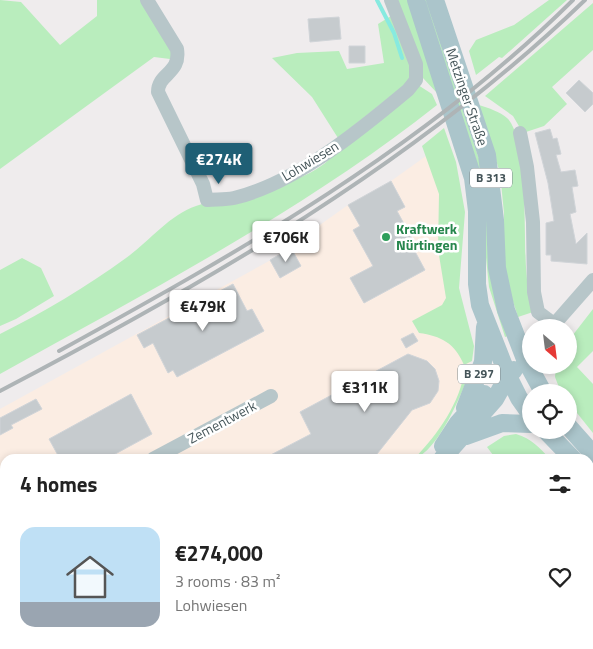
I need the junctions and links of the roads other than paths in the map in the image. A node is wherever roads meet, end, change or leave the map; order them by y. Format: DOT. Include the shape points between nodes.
graph roads {
  1 [pos="147,0"];
  2 [pos="391,0"];
  3 [pos="416,0"];
  4 [pos="435,0"];
  5 [pos="520,133"];
  6 [pos="593,280"];
  7 [pos="545,319"];
  8 [pos="558,319"];
  9 [pos="486,322"];
  10 [pos="522,346"];
  11 [pos="522,361"];
  12 [pos="502,379"];
  13 [pos="271,396"];
  14 [pos="522,402"];
  15 [pos="522,424"];
  16 [pos="461,430"];
  17 [pos="577,436"];
  18 [pos="554,439"];
  19 [pos="587,448"];
  20 [pos="176,453"];
  21 [pos="440,454"];
  22 [pos="445,454"];
  23 [pos="568,454"];
  1 -- 2 [label="street, Lohwiesen" via="178,55 175,67 159,85 158,92 203,184 207,200 232,199 262,189 297,171 344,141 408,90 416,80 416,64"];
  3 -- 9 [label="main road, Metzinger Straße / B 313" via="473,178 477,210 477,284"];
  4 -- 10 [label="main road, Metzinger Straße / B 313" via="487,155 500,288 514,333"];
  5 -- 7 [label="street" via="533,222 534,292 538,312"];
  6 -- 8 [label="street"];
  9 -- 12 [label="main road, B 313"];
  9 -- 16 [label="main road, B 297" via="483,362"];
  11 -- 12 [label="main road, B 297"];
  12 -- 14 [label="main road, B 313"];
  12 -- 16 [label="main road, B 297" via="500,393"];
  13 -- 20 [label="street, Zementwerk"];
  15 -- 16 [label="main road, B 297" via="502,423"];
  16 -- 21 [label="main road, B 297"];
  16 -- 22 [label="main road, B 297"];
  17 -- 19 [label="main road"];
  18 -- 23 [label="main road"];
}
